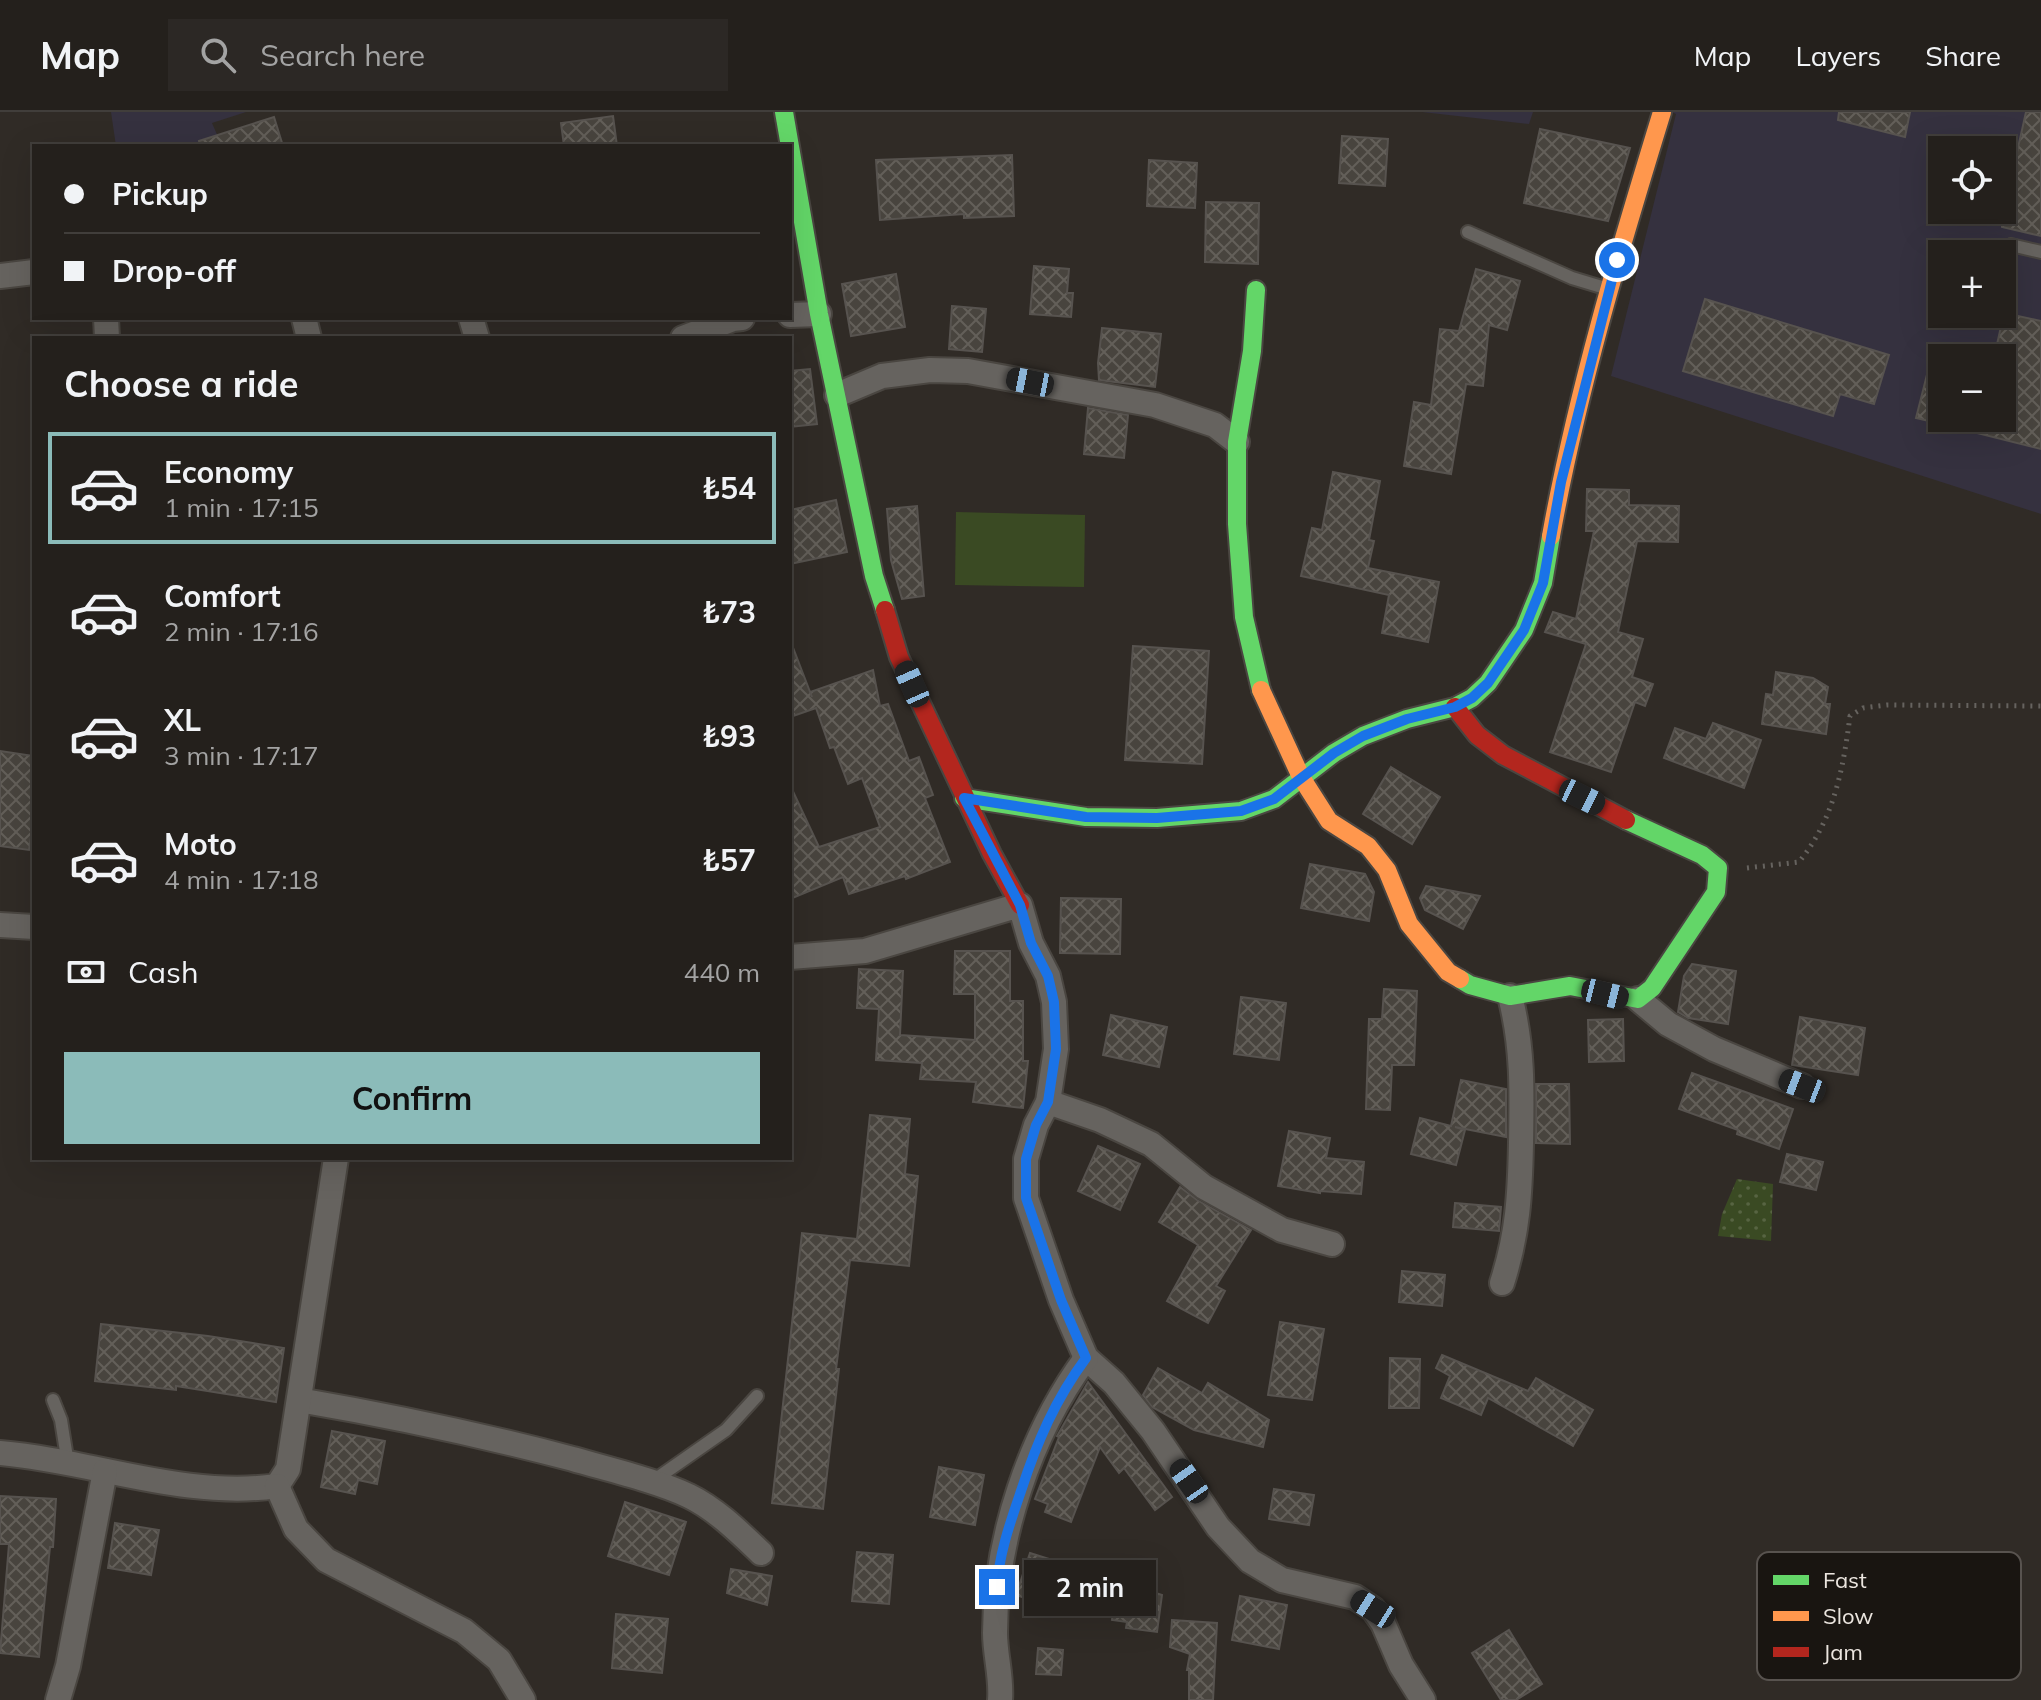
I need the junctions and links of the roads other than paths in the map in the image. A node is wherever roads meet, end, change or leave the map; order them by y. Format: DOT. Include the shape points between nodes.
graph roads {
  1 [pos="784,112"];
  2 [pos="1662,112"];
  3 [pos="790,144"];
  4 [pos="792,158"];
  5 [pos="1468,232"];
  6 [pos="2016,246"];
  7 [pos="2041,252"];
  8 [pos="32,272"];
  9 [pos="0,276"];
  10 [pos="1608,289"];
  11 [pos="1256,290"];
  12 [pos="819,314"];
  13 [pos="792,315"];
  14 [pos="734,320"];
  15 [pos="687,336"];
  16 [pos="837,395"];
  17 [pos="1237,442"];
  18 [pos="1455,707"];
  19 [pos="1301,777"];
  20 [pos="964,798"];
  21 [pos="1020,905"];
  22 [pos="0,925"];
  23 [pos="32,927"];
  24 [pos="792,957"];
  25 [pos="1510,996"];
  26 [pos="1638,999"];
  27 [pos="1802,1086"];
  28 [pos="1048,1102"];
  29 [pos="336,1160"];
  30 [pos="1332,1244"];
  31 [pos="1502,1283"];
  32 [pos="1086,1358"];
  33 [pos="757,1396"];
  34 [pos="53,1400"];
  35 [pos="299,1400"];
  36 [pos="0,1453"];
  37 [pos="68,1464"];
  38 [pos="105,1471"];
  39 [pos="651,1483"];
  40 [pos="277,1486"];
  41 [pos="761,1553"];
  42 [pos="58,1700"];
  43 [pos="523,1700"];
  44 [pos="1000,1700"];
  45 [pos="1423,1700"];
  1 -- 3 [label="street"];
  2 -- 10 [label="street"];
  4 -- 12 [label="street"];
  5 -- 10 [label="lane" via="1560,274"];
  6 -- 7 [label="lane"];
  8 -- 9 [label="street"];
  10 -- 18 [label="street" via="1561,482 1543,583 1524,630 1488,683"];
  11 -- 17 [label="street"];
  12 -- 13 [label="street"];
  12 -- 16 [label="street"];
  14 -- 15 [label="street"];
  16 -- 17 [label="street" via="882,376 968,371 1155,405 1215,425"];
  16 -- 20 [label="street" via="874,576 899,657"];
  17 -- 19 [label="street" via="1244,617 1258,684"];
  18 -- 19 [label="street" via="1363,736"];
  18 -- 26 [label="street" via="1477,735 1503,755 1702,855 1718,868 1716,892 1652,988"];
  19 -- 20 [label="street" via="1274,799 1241,811 1157,818 1086,817"];
  19 -- 25 [label="street" via="1329,821 1368,846 1387,870 1409,924 1448,972 1470,985"];
  20 -- 21 [label="street"];
  21 -- 24 [label="street" via="865,951"];
  21 -- 28 [label="street" via="1054,1002 1056,1049"];
  22 -- 23 [label="street"];
  25 -- 26 [label="street" via="1570,986"];
  25 -- 31 [label="street" via="1523,1071 1520,1209"];
  26 -- 27 [label="street" via="1691,1037"];
  28 -- 30 [label="street" via="1151,1144 1204,1187 1282,1230"];
  28 -- 32 [label="street" via="1026,1159 1026,1198"];
  29 -- 35 [label="street"];
  32 -- 44 [label="street" via="1036,1445 999,1564 995,1635"];
  32 -- 45 [label="street" via="1153,1431 1218,1527 1250,1561 1282,1580 1355,1597 1373,1609"];
  33 -- 39 [label="lane" via="726,1430"];
  34 -- 37 [label="lane"];
  35 -- 39 [label="street" via="499,1439"];
  35 -- 40 [label="street" via="288,1469"];
  36 -- 37 [label="street"];
  37 -- 38 [label="street"];
  38 -- 40 [label="street" via="221,1488"];
  38 -- 42 [label="street"];
  39 -- 41 [label="street" via="690,1496"];
  40 -- 43 [label="street" via="296,1529 326,1560 464,1631 499,1660"];
}
